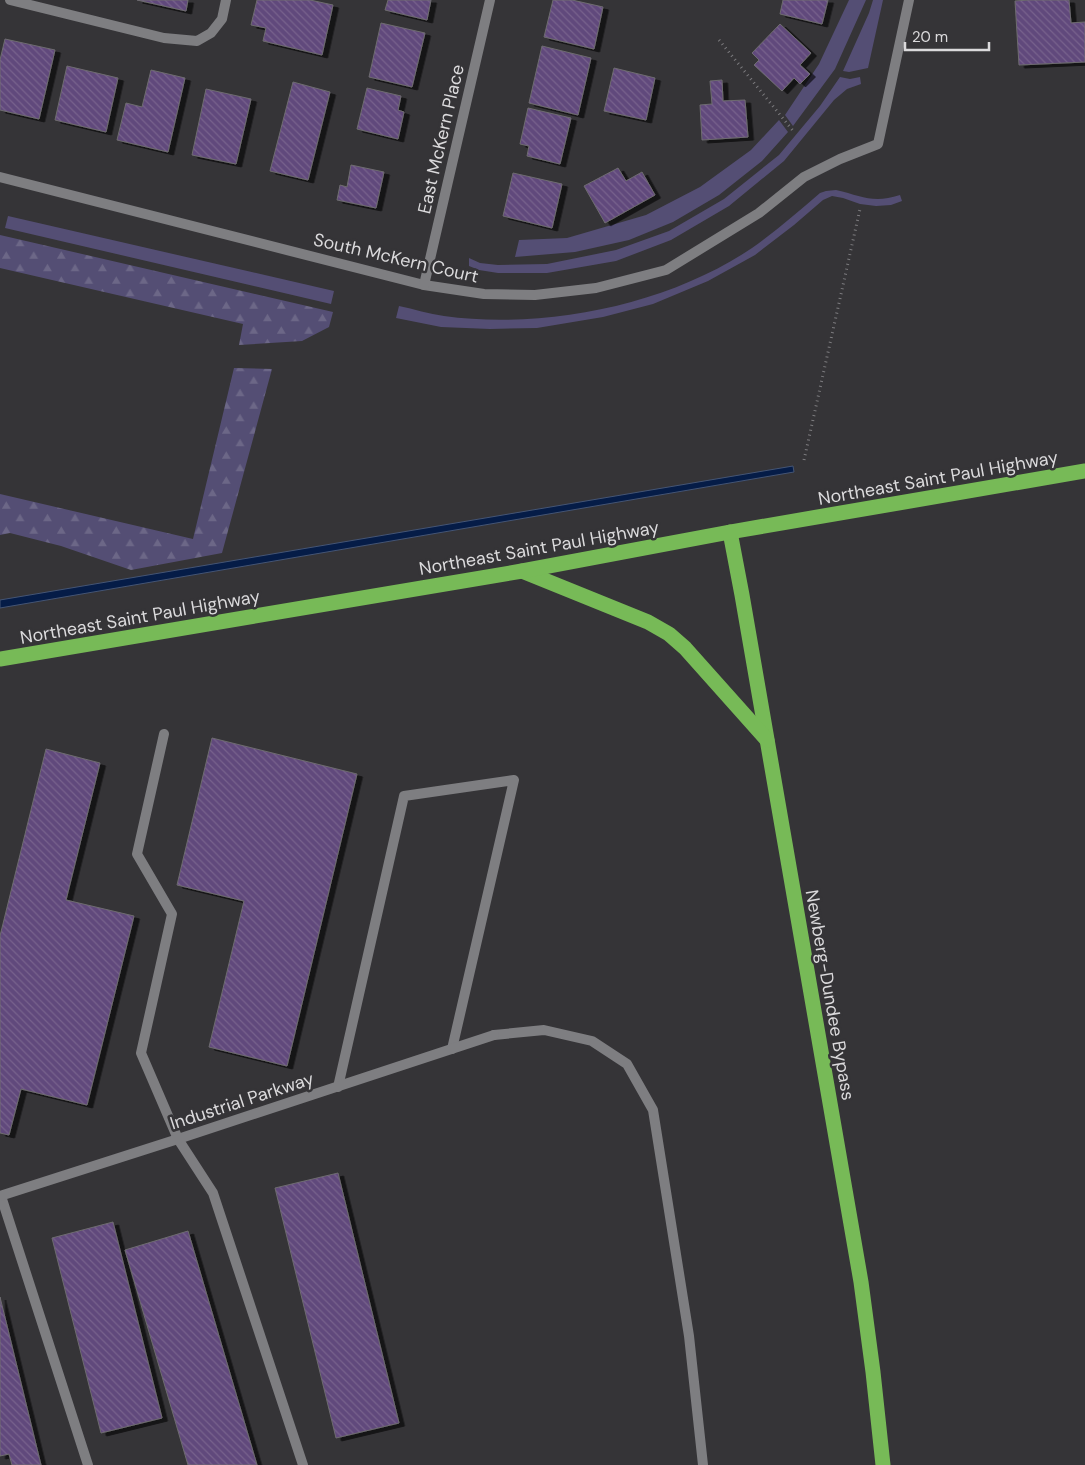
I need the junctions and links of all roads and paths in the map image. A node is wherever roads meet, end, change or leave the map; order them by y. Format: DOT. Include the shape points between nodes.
graph roads {
  1 [pos="10,0"];
  2 [pos="226,0"];
  3 [pos="490,0"];
  4 [pos="908,0"];
  5 [pos="719,40"];
  6 [pos="794,132"];
  7 [pos="0,177"];
  8 [pos="860,209"];
  9 [pos="424,285"];
  10 [pos="804,460"];
  11 [pos="1085,471"];
  12 [pos="730,532"];
  13 [pos="522,571"];
  14 [pos="0,659"];
  15 [pos="164,734"];
  16 [pos="767,740"];
  17 [pos="452,1049"];
  18 [pos="338,1086"];
  19 [pos="178,1139"];
  20 [pos="1,1196"];
  21 [pos="88,1465"];
  22 [pos="303,1465"];
  23 [pos="703,1465"];
  24 [pos="883,1465"];
  1 -- 2 [label="street" via="164,38 197,41 211,33 222,19"];
  3 -- 9 [label="street, East McKern Place"];
  4 -- 9 [label="street, South McKern Court" via="878,144 804,177 759,213 666,270 596,288 535,295 484,294"];
  5 -- 6 [label="path"];
  7 -- 9 [label="street, South McKern Court"];
  8 -- 10 [label="path"];
  11 -- 12 [label="highway, Northeast Saint Paul Highway"];
  12 -- 13 [label="highway, Northeast Saint Paul Highway"];
  12 -- 16 [label="highway, Newberg-Dundee Bypass"];
  13 -- 14 [label="highway, Northeast Saint Paul Highway"];
  13 -- 16 [label="highway" via="648,622 669,634"];
  15 -- 19 [label="street" via="137,854 172,914 141,1053"];
  16 -- 24 [label="highway, Newberg-Dundee Bypass" via="861,1282"];
  17 -- 18 [label="street, Industrial Parkway"];
  17 -- 18 [label="street" via="514,780 404,796"];
  17 -- 23 [label="street, Industrial Parkway" via="494,1035 544,1030 592,1041 627,1064 653,1110 689,1336"];
  18 -- 19 [label="street, Industrial Parkway"];
  19 -- 20 [label="street, Industrial Parkway"];
  19 -- 22 [label="street" via="213,1193"];
  20 -- 21 [label="street"];
}
